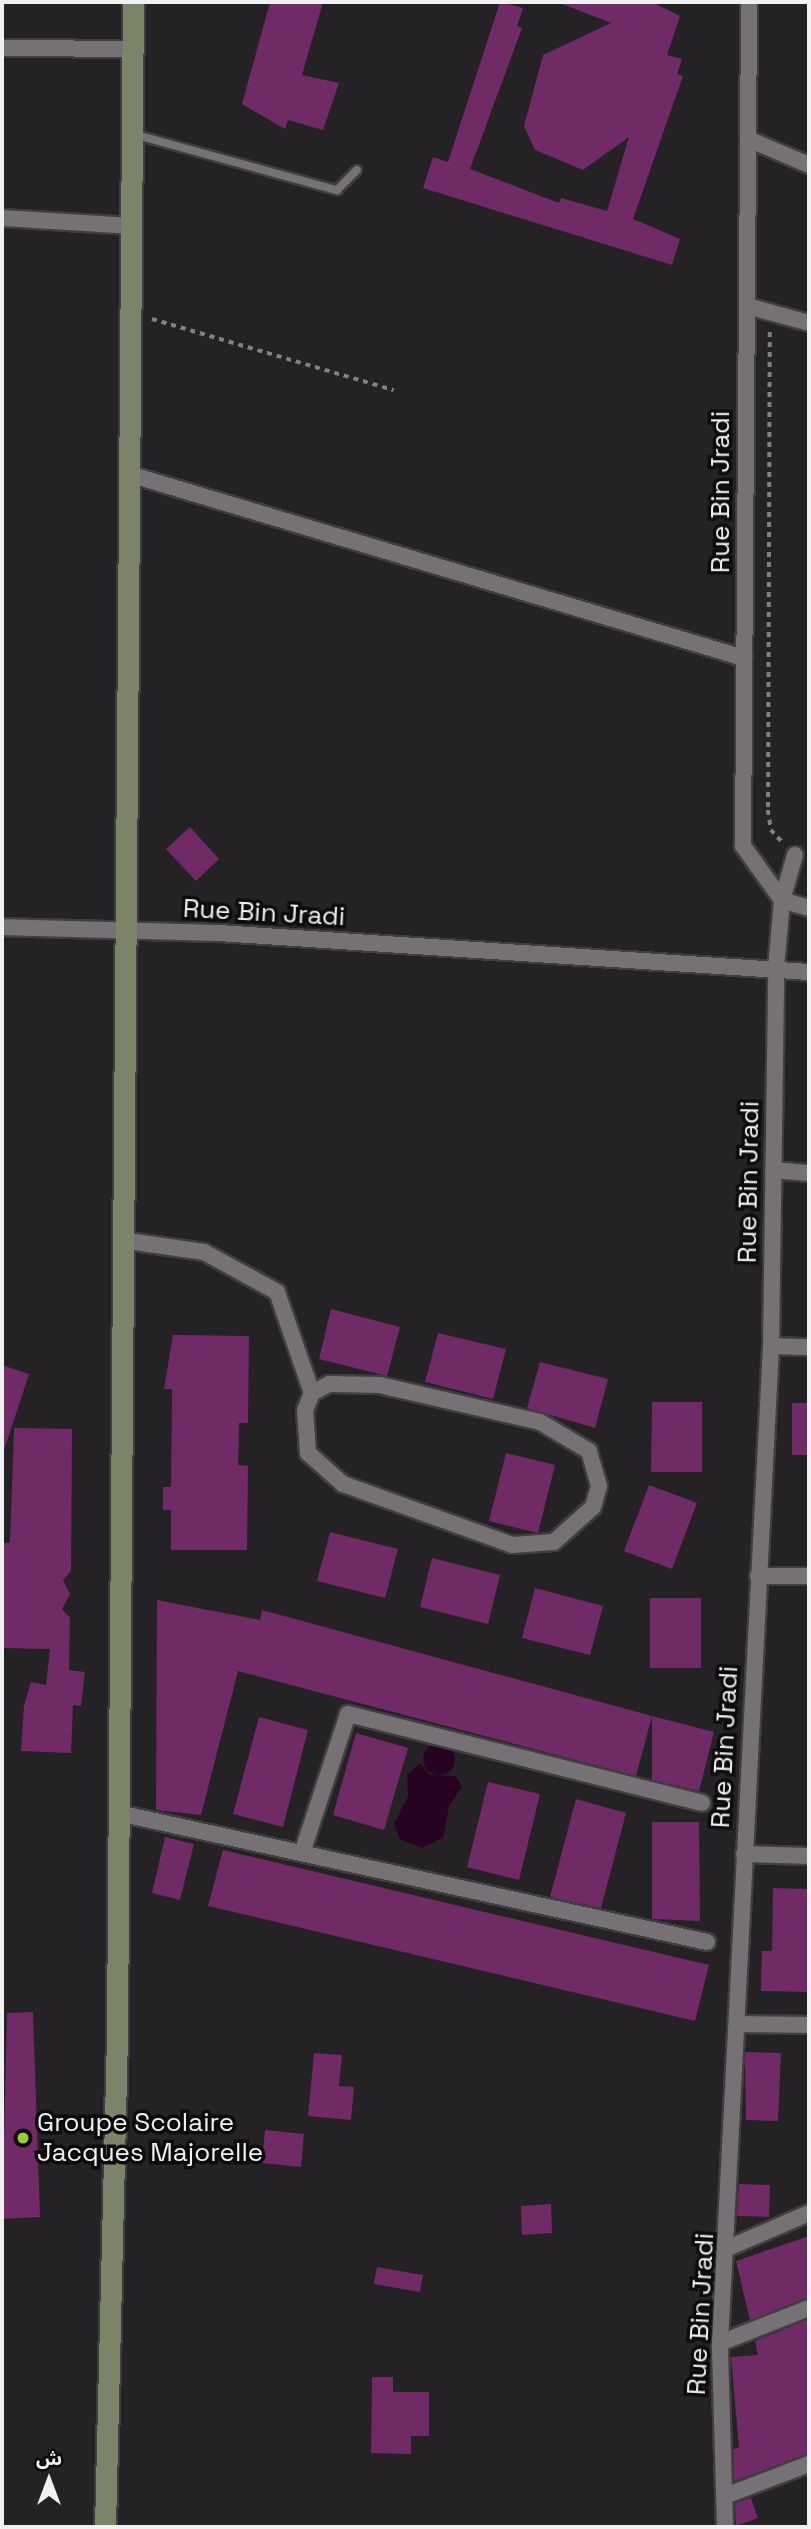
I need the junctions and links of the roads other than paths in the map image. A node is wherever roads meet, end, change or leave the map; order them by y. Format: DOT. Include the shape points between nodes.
graph roads {
  1 [pos="134,2"];
  2 [pos="749,2"];
  3 [pos="2,48"];
  4 [pos="133,49"];
  5 [pos="133,134"];
  6 [pos="748,139"];
  7 [pos="808,162"];
  8 [pos="357,170"];
  9 [pos="2,218"];
  10 [pos="133,226"];
  11 [pos="747,306"];
  12 [pos="809,323"];
  13 [pos="132,475"];
  14 [pos="744,658"];
  15 [pos="795,855"];
  16 [pos="782,900"];
  17 [pos="809,908"];
  18 [pos="2,928"];
  19 [pos="124,931"];
  20 [pos="776,970"];
  21 [pos="809,972"];
  22 [pos="773,1170"];
  23 [pos="809,1172"];
  24 [pos="121,1240"];
  25 [pos="771,1346"];
  26 [pos="809,1347"];
  27 [pos="312,1394"];
  28 [pos="758,1576"];
  29 [pos="809,1576"];
  30 [pos="702,1803"];
  31 [pos="118,1813"];
  32 [pos="302,1853"];
  33 [pos="744,1854"];
  34 [pos="809,1856"];
  35 [pos="707,1942"];
  36 [pos="741,2024"];
  37 [pos="809,2025"];
  38 [pos="809,2213"];
  39 [pos="729,2248"];
  40 [pos="809,2308"];
  41 [pos="720,2343"];
  42 [pos="809,2464"];
  43 [pos="725,2496"];
  44 [pos="105,2527"];
  45 [pos="725,2527"];
  1 -- 4 [label="street"];
  2 -- 6 [label="street, Rue Bin Jradi"];
  3 -- 4 [label="street"];
  4 -- 5 [label="street"];
  5 -- 8 [label="lane" via="337,190"];
  5 -- 10 [label="street"];
  6 -- 7 [label="street"];
  6 -- 11 [label="street, Rue Bin Jradi"];
  9 -- 10 [label="street"];
  10 -- 13 [label="street"];
  11 -- 12 [label="street"];
  11 -- 14 [label="street, Rue Bin Jradi"];
  13 -- 14 [label="street"];
  13 -- 19 [label="street"];
  14 -- 16 [label="street, Rue Bin Jradi" via="743,846"];
  15 -- 16 [label="street"];
  16 -- 17 [label="street"];
  16 -- 20 [label="street, Rue Bin Jradi"];
  18 -- 19 [label="street, Rue Bin Jradi"];
  19 -- 20 [label="street, Rue Bin Jradi"];
  19 -- 24 [label="street"];
  20 -- 21 [label="street, Rue Bin Jradi"];
  20 -- 22 [label="street, Rue Bin Jradi"];
  22 -- 23 [label="street"];
  22 -- 25 [label="street, Rue Bin Jradi"];
  24 -- 27 [label="street" via="204,1252 257,1275 277,1292 291,1318"];
  24 -- 31 [label="street"];
  25 -- 26 [label="street"];
  25 -- 28 [label="street, Rue Bin Jradi"];
  27 -- 27 [label="street" via="305,1410 308,1453 324,1471 376,1500 512,1545 554,1542 593,1507 599,1486 589,1451 540,1422 380,1385 329,1384"];
  28 -- 29 [label="street"];
  28 -- 33 [label="street, Rue Bin Jradi"];
  30 -- 32 [label="street" via="348,1714"];
  31 -- 32 [label="street"];
  31 -- 44 [label="street"];
  32 -- 35 [label="street"];
  33 -- 34 [label="street"];
  33 -- 36 [label="street, Rue Bin Jradi"];
  36 -- 37 [label="street"];
  36 -- 39 [label="street, Rue Bin Jradi"];
  38 -- 39 [label="street"];
  39 -- 41 [label="street, Rue Bin Jradi"];
  40 -- 41 [label="street"];
  41 -- 43 [label="street, Rue Bin Jradi"];
  42 -- 43 [label="street"];
  43 -- 45 [label="street, Rue Bin Jradi"];
}
